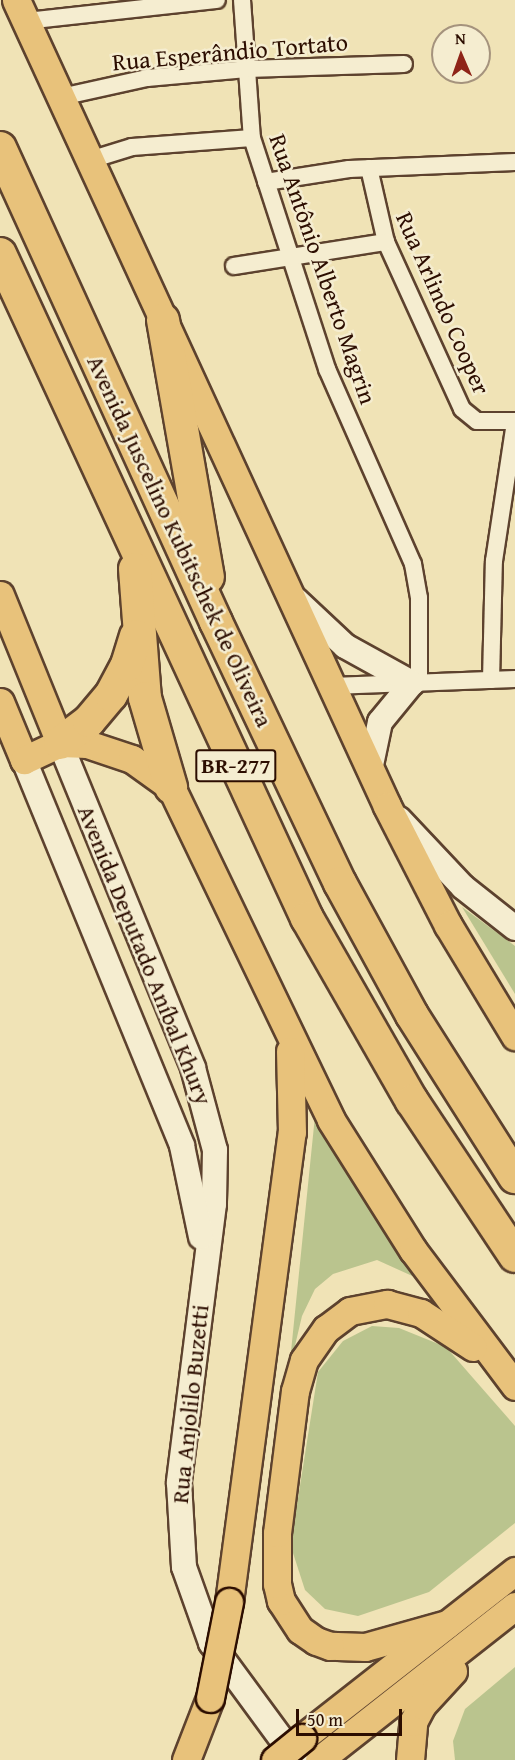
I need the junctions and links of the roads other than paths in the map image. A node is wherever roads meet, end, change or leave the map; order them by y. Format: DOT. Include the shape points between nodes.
graph roads {
  1 [pos="217,0"];
  2 [pos="242,0"];
  3 [pos="21,10"];
  4 [pos="404,64"];
  5 [pos="247,69"];
  6 [pos="61,97"];
  7 [pos="252,138"];
  8 [pos="0,148"];
  9 [pos="90,160"];
  10 [pos="515,162"];
  11 [pos="369,168"];
  12 [pos="266,182"];
  13 [pos="386,242"];
  14 [pos="0,254"];
  15 [pos="289,257"];
  16 [pos="234,266"];
  17 [pos="163,320"];
  18 [pos="515,421"];
  19 [pos="128,530"];
  20 [pos="288,591"];
  21 [pos="0,595"];
  22 [pos="140,599"];
  23 [pos="216,622"];
  24 [pos="515,679"];
  25 [pos="491,680"];
  26 [pos="416,683"];
  27 [pos="332,686"];
  28 [pos="0,702"];
  29 [pos="60,743"];
  30 [pos="24,760"];
  31 [pos="370,770"];
  32 [pos="171,787"];
  33 [pos="387,806"];
  34 [pos="515,928"];
  35 [pos="289,1034"];
  36 [pos="515,1036"];
  37 [pos="515,1177"];
  38 [pos="515,1256"];
  39 [pos="205,1266"];
  40 [pos="507,1376"];
  41 [pos="515,1570"];
  42 [pos="514,1607"];
  43 [pos="447,1624"];
  44 [pos="310,1754"];
  45 [pos="186,1760"];
  46 [pos="274,1760"];
  47 [pos="410,1760"];
  1 -- 3 [label="street"];
  2 -- 5 [label="street, Rua Antônio Alberto Magrin"];
  3 -- 6 [label="main road"];
  4 -- 5 [label="street, Rua Esperândio Tortato"];
  5 -- 6 [label="street, Rua Esperândio Tortato" via="129,80"];
  5 -- 7 [label="street, Rua Antônio Alberto Magrin"];
  6 -- 9 [label="main road"];
  7 -- 9 [label="street" via="132,147"];
  7 -- 12 [label="street, Rua Antônio Alberto Magrin"];
  8 -- 23 [label="highway, Avenida Juscelino Kubitschek de Oliveira / BR-277"];
  9 -- 17 [label="main road"];
  10 -- 11 [label="street"];
  11 -- 12 [label="street"];
  11 -- 13 [label="street, Rua Arlindo Cooper"];
  12 -- 15 [label="street, Rua Antônio Alberto Magrin"];
  13 -- 15 [label="street"];
  13 -- 18 [label="street, Rua Arlindo Cooper" via="462,409 471,419"];
  14 -- 19 [label="highway, Avenida Juscelino Kubitschek de Oliveira / BR-277"];
  15 -- 16 [label="street"];
  15 -- 26 [label="street, Rua Antônio Alberto Magrin" via="327,369 413,564 419,598"];
  17 -- 20 [label="main road"];
  17 -- 23 [label="highway"];
  18 -- 25 [label="street" via="494,561"];
  19 -- 22 [label="highway"];
  19 -- 38 [label="highway, Avenida Juscelino Kubitschek de Oliveira / BR-277" via="262,824 334,970 434,1138"];
  20 -- 26 [label="main road" via="345,646"];
  20 -- 27 [label="main road"];
  21 -- 29 [label="main road, Avenida Deputado Aníbal Khury"];
  22 -- 29 [label="highway" via="134,644 111,695 89,721"];
  22 -- 32 [label="highway" via="145,698"];
  23 -- 37 [label="highway, Avenida Juscelino Kubitschek de Oliveira / BR-277" via="372,944 446,1072"];
  24 -- 25 [label="street"];
  25 -- 26 [label="street"];
  26 -- 27 [label="street"];
  26 -- 31 [label="main road" via="380,722"];
  27 -- 31 [label="main road"];
  28 -- 30 [label="main road, Avenida Deputado Aníbal Khury"];
  29 -- 30 [label="main road"];
  29 -- 32 [label="main road" via="110,750 132,759"];
  29 -- 39 [label="main road, Avenida Deputado Aníbal Khury" via="189,1057 209,1117 216,1180"];
  30 -- 39 [label="main road, Avenida Deputado Aníbal Khury" via="182,1146 198,1211"];
  31 -- 33 [label="main road"];
  32 -- 35 [label="main road"];
  33 -- 34 [label="main road" via="463,887"];
  33 -- 36 [label="main road" via="448,925"];
  35 -- 40 [label="main road" via="322,1103 364,1176 413,1250"];
  35 -- 45 [label="main road, bridge" via="292,1132 229,1602 210,1698"];
  39 -- 44 [label="main road, Rua Anjolilo Buzetti" via="179,1483 184,1567 211,1643"];
  40 -- 43 [label="main road" via="422,1313 387,1304 350,1311 326,1329 304,1360 295,1390 276,1560 277,1584 289,1616 316,1641 348,1648 382,1644"];
  41 -- 43 [label="main road"];
  42 -- 44 [label="main road"];
  42 -- 47 [label="main road" via="422,1705 412,1722"];
  43 -- 44 [label="main road"];
  44 -- 46 [label="main road, bridge"];
}
